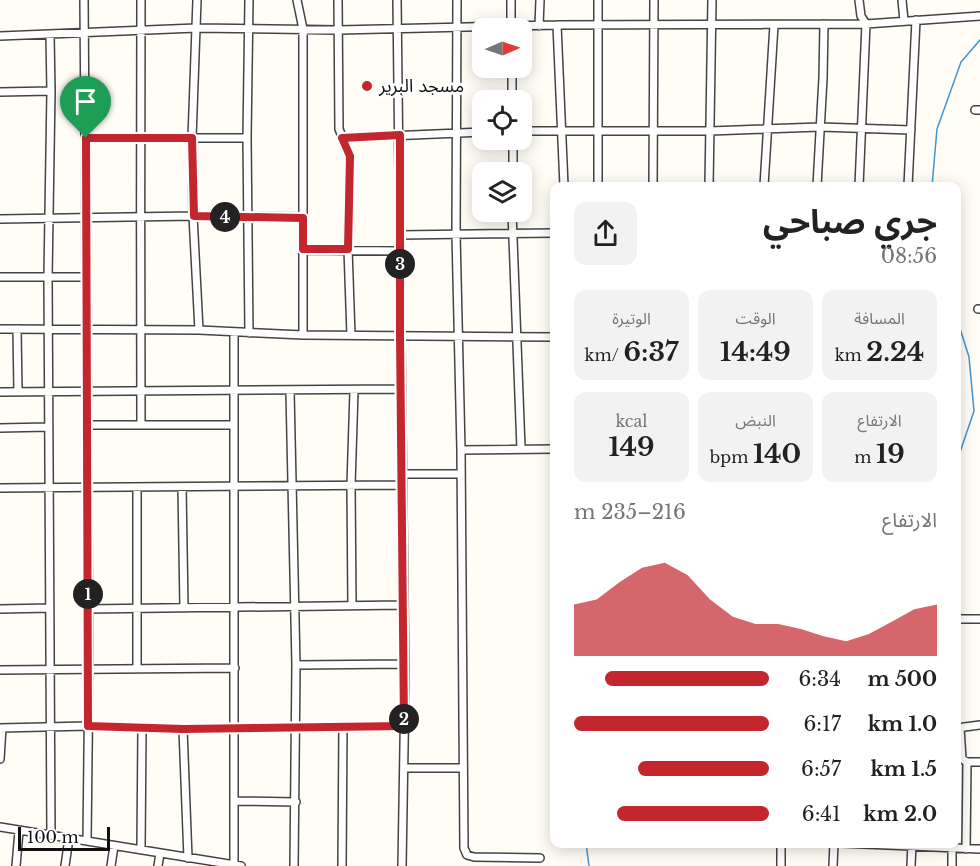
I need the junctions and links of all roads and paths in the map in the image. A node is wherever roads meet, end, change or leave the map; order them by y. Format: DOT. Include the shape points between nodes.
graph roads {
  1 [pos="84,0"];
  2 [pos="141,0"];
  3 [pos="196,0"];
  4 [pos="249,0"];
  5 [pos="297,0"];
  6 [pos="338,0"];
  7 [pos="397,0"];
  8 [pos="457,0"];
  9 [pos="511,0"];
  10 [pos="540,0"];
  11 [pos="598,0"];
  12 [pos="654,0"];
  13 [pos="712,0"];
  14 [pos="859,0"];
  15 [pos="902,0"];
  16 [pos="980,16"];
  17 [pos="511,18"];
  18 [pos="916,20"];
  19 [pos="904,21"];
  20 [pos="824,24"];
  21 [pos="866,24"];
  22 [pos="557,25"];
  23 [pos="655,25"];
  24 [pos="713,25"];
  25 [pos="774,25"];
  26 [pos="532,26"];
  27 [pos="540,26"];
  28 [pos="598,26"];
  29 [pos="397,27"];
  30 [pos="456,27"];
  31 [pos="472,27"];
  32 [pos="196,28"];
  33 [pos="249,29"];
  34 [pos="303,29"];
  35 [pos="339,30"];
  36 [pos="141,31"];
  37 [pos="85,32"];
  38 [pos="50,35"];
  39 [pos="0,36"];
  40 [pos="51,91"];
  41 [pos="0,92"];
  42 [pos="820,127"];
  43 [pos="769,129"];
  44 [pos="863,129"];
  45 [pos="561,130"];
  46 [pos="911,130"];
  47 [pos="532,131"];
  48 [pos="597,131"];
  49 [pos="655,131"];
  50 [pos="710,131"];
  51 [pos="472,132"];
  52 [pos="457,133"];
  53 [pos="400,135"];
  54 [pos="86,138"];
  55 [pos="142,138"];
  56 [pos="192,138"];
  57 [pos="247,138"];
  58 [pos="342,138"];
  59 [pos="564,182"];
  60 [pos="598,182"];
  61 [pos="653,182"];
  62 [pos="709,182"];
  63 [pos="764,182"];
  64 [pos="816,182"];
  65 [pos="859,182"];
  66 [pos="908,182"];
  67 [pos="194,216"];
  68 [pos="86,218"];
  69 [pos="140,218"];
  70 [pos="247,218"];
  71 [pos="303,218"];
  72 [pos="0,219"];
  73 [pos="50,219"];
  74 [pos="512,222"];
  75 [pos="512,233"];
  76 [pos="550,233"];
  77 [pos="456,234"];
  78 [pos="400,235"];
  79 [pos="303,249"];
  80 [pos="348,249"];
  81 [pos="400,251"];
  82 [pos="48,277"];
  83 [pos="87,277"];
  84 [pos="0,278"];
  85 [pos="0,329"];
  86 [pos="17,329"];
  87 [pos="48,330"];
  88 [pos="87,330"];
  89 [pos="140,330"];
  90 [pos="199,330"];
  91 [pos="234,332"];
  92 [pos="249,333"];
  93 [pos="303,335"];
  94 [pos="351,335"];
  95 [pos="400,335"];
  96 [pos="458,336"];
  97 [pos="516,337"];
  98 [pos="550,337"];
  99 [pos="400,389"];
  100 [pos="354,391"];
  101 [pos="0,392"];
  102 [pos="18,392"];
  103 [pos="48,392"];
  104 [pos="87,392"];
  105 [pos="141,392"];
  106 [pos="234,392"];
  107 [pos="290,392"];
  108 [pos="87,425"];
  109 [pos="141,425"];
  110 [pos="234,425"];
  111 [pos="48,427"];
  112 [pos="0,428"];
  113 [pos="521,448"];
  114 [pos="550,449"];
  115 [pos="461,450"];
  116 [pos="402,474"];
  117 [pos="461,474"];
  118 [pos="351,485"];
  119 [pos="402,485"];
  120 [pos="234,486"];
  121 [pos="291,486"];
  122 [pos="87,487"];
  123 [pos="137,487"];
  124 [pos="182,487"];
  125 [pos="0,488"];
  126 [pos="49,488"];
  127 [pos="352,605"];
  128 [pos="403,605"];
  129 [pos="295,606"];
  130 [pos="235,607"];
  131 [pos="50,608"];
  132 [pos="138,608"];
  133 [pos="184,608"];
  134 [pos="0,609"];
  135 [pos="88,609"];
  136 [pos="961,619"];
  137 [pos="980,620"];
  138 [pos="405,664"];
  139 [pos="296,665"];
  140 [pos="89,668"];
  141 [pos="137,668"];
  142 [pos="236,668"];
  143 [pos="50,669"];
  144 [pos="0,670"];
  145 [pos="980,725"];
  146 [pos="88,726"];
  147 [pos="296,726"];
  148 [pos="343,726"];
  149 [pos="404,726"];
  150 [pos="51,727"];
  151 [pos="1,728"];
  152 [pos="235,728"];
  153 [pos="961,728"];
  154 [pos="142,729"];
  155 [pos="183,729"];
  156 [pos="961,751"];
  157 [pos="0,759"];
  158 [pos="967,762"];
  159 [pos="980,762"];
  160 [pos="404,768"];
  161 [pos="462,768"];
  162 [pos="236,801"];
  163 [pos="296,802"];
  164 [pos="0,827"];
  165 [pos="18,831"];
  166 [pos="51,835"];
  167 [pos="69,838"];
  168 [pos="87,841"];
  169 [pos="114,846"];
  170 [pos="781,848"];
  171 [pos="834,848"];
  172 [pos="912,848"];
  173 [pos="952,848"];
  174 [pos="141,849"];
  175 [pos="966,849"];
  176 [pos="980,849"];
  177 [pos="160,853"];
  178 [pos="540,858"];
  179 [pos="193,861"];
  180 [pos="16,866"];
  181 [pos="65,866"];
  182 [pos="111,866"];
  183 [pos="158,866"];
  184 [pos="238,866"];
  185 [pos="294,866"];
  186 [pos="342,866"];
  187 [pos="402,866"];
  188 [pos="781,866"];
  189 [pos="833,866"];
  190 [pos="911,866"];
  191 [pos="952,866"];
  1 -- 37 [label="street"];
  2 -- 36 [label="street"];
  3 -- 32 [label="street"];
  4 -- 33 [label="street"];
  5 -- 34 [label="street"];
  6 -- 35 [label="street"];
  7 -- 29 [label="street"];
  8 -- 30 [label="street"];
  9 -- 17 [label="street"];
  10 -- 27 [label="street"];
  11 -- 28 [label="street"];
  12 -- 23 [label="street"];
  13 -- 24 [label="street"];
  14 -- 21 [label="street"];
  15 -- 19 [label="street"];
  16 -- 18 [label="street"];
  18 -- 19 [label="street"];
  18 -- 46 [label="street"];
  19 -- 21 [label="street"];
  20 -- 21 [label="street"];
  20 -- 25 [label="street"];
  20 -- 42 [label="street"];
  21 -- 44 [label="street"];
  22 -- 27 [label="street"];
  22 -- 28 [label="street"];
  22 -- 45 [label="street"];
  23 -- 24 [label="street"];
  23 -- 28 [label="street"];
  23 -- 49 [label="street"];
  24 -- 25 [label="street"];
  24 -- 50 [label="street"];
  25 -- 43 [label="street"];
  26 -- 27 [label="street"];
  28 -- 48 [label="street"];
  29 -- 30 [label="street"];
  29 -- 35 [label="street"];
  29 -- 53 [label="street"];
  30 -- 31 [label="street"];
  30 -- 52 [label="street"];
  32 -- 33 [label="street"];
  32 -- 36 [label="street"];
  32 -- 56 [label="street"];
  33 -- 34 [label="street"];
  33 -- 57 [label="street"];
  34 -- 35 [label="street"];
  34 -- 71 [label="street"];
  35 -- 58 [label="street"];
  36 -- 37 [label="street"];
  36 -- 55 [label="street"];
  37 -- 38 [label="street"];
  37 -- 54 [label="street"];
  38 -- 39 [label="street"];
  38 -- 40 [label="street"];
  40 -- 41 [label="street"];
  40 -- 73 [label="street"];
  42 -- 43 [label="street"];
  42 -- 44 [label="street"];
  42 -- 64 [label="street"];
  43 -- 50 [label="street"];
  43 -- 63 [label="street"];
  44 -- 46 [label="street"];
  44 -- 65 [label="street"];
  45 -- 47 [label="street"];
  45 -- 48 [label="street"];
  45 -- 59 [label="street"];
  46 -- 66 [label="street"];
  48 -- 49 [label="street"];
  48 -- 60 [label="street"];
  49 -- 50 [label="street"];
  49 -- 61 [label="street"];
  50 -- 62 [label="street"];
  51 -- 52 [label="street"];
  52 -- 53 [label="street"];
  52 -- 77 [label="street"];
  53 -- 58 [label="street"];
  53 -- 78 [label="street"];
  54 -- 55 [label="street"];
  54 -- 68 [label="street"];
  55 -- 56 [label="street"];
  55 -- 69 [label="street"];
  56 -- 57 [label="street"];
  56 -- 67 [label="street"];
  57 -- 70 [label="street"];
  58 -- 80 [label="street" via="350,156"];
  67 -- 69 [label="street"];
  67 -- 70 [label="street"];
  67 -- 90 [label="street"];
  68 -- 69 [label="street"];
  68 -- 73 [label="street"];
  68 -- 83 [label="street"];
  69 -- 89 [label="street"];
  70 -- 71 [label="street"];
  70 -- 92 [label="street"];
  71 -- 79 [label="street"];
  72 -- 73 [label="street"];
  73 -- 82 [label="street"];
  74 -- 75 [label="street"];
  75 -- 76 [label="street"];
  75 -- 77 [label="street"];
  75 -- 97 [label="street"];
  77 -- 78 [label="street"];
  77 -- 96 [label="street"];
  78 -- 81 [label="street"];
  79 -- 80 [label="street"];
  79 -- 93 [label="street"];
  80 -- 81 [label="street"];
  80 -- 94 [label="street"];
  81 -- 95 [label="street"];
  82 -- 83 [label="street"];
  82 -- 84 [label="street"];
  82 -- 87 [label="street"];
  83 -- 88 [label="street"];
  85 -- 86 [label="street"];
  86 -- 87 [label="street"];
  86 -- 102 [label="street"];
  87 -- 88 [label="street"];
  87 -- 103 [label="street"];
  88 -- 89 [label="street"];
  88 -- 104 [label="street"];
  89 -- 90 [label="street"];
  89 -- 105 [label="street"];
  90 -- 91 [label="street"];
  91 -- 92 [label="street"];
  91 -- 106 [label="street"];
  92 -- 93 [label="street"];
  93 -- 94 [label="street"];
  94 -- 95 [label="street"];
  95 -- 96 [label="street"];
  95 -- 99 [label="street"];
  96 -- 97 [label="street"];
  96 -- 115 [label="street"];
  97 -- 98 [label="street"];
  97 -- 113 [label="street"];
  99 -- 100 [label="street"];
  99 -- 116 [label="street"];
  100 -- 107 [label="street"];
  100 -- 118 [label="street"];
  101 -- 102 [label="street"];
  102 -- 103 [label="street"];
  103 -- 104 [label="street"];
  103 -- 111 [label="street"];
  104 -- 105 [label="street"];
  104 -- 108 [label="street"];
  105 -- 106 [label="street"];
  105 -- 109 [label="street"];
  106 -- 107 [label="street"];
  106 -- 110 [label="street"];
  107 -- 121 [label="street"];
  108 -- 109 [label="street"];
  108 -- 122 [label="street"];
  109 -- 110 [label="street"];
  110 -- 120 [label="street"];
  111 -- 112 [label="street"];
  111 -- 126 [label="street"];
  113 -- 114 [label="street"];
  113 -- 115 [label="street"];
  115 -- 117 [label="street"];
  116 -- 117 [label="street"];
  116 -- 119 [label="street"];
  117 -- 161 [label="street"];
  118 -- 119 [label="street"];
  118 -- 121 [label="street"];
  118 -- 127 [label="street"];
  119 -- 128 [label="street"];
  120 -- 121 [label="street"];
  120 -- 124 [label="street"];
  120 -- 130 [label="street"];
  121 -- 129 [label="street"];
  122 -- 123 [label="street"];
  122 -- 126 [label="street"];
  122 -- 135 [label="street"];
  123 -- 124 [label="street"];
  123 -- 132 [label="street"];
  124 -- 133 [label="street"];
  125 -- 126 [label="street"];
  126 -- 131 [label="street"];
  127 -- 128 [label="street"];
  127 -- 129 [label="street"];
  128 -- 138 [label="street"];
  129 -- 130 [label="street"];
  129 -- 139 [label="street"];
  130 -- 133 [label="street"];
  130 -- 142 [label="street"];
  131 -- 134 [label="street"];
  131 -- 143 [label="street"];
  132 -- 133 [label="street"];
  132 -- 135 [label="street"];
  132 -- 141 [label="street"];
  135 -- 140 [label="street"];
  136 -- 137 [label="street"];
  138 -- 139 [label="street"];
  138 -- 149 [label="street"];
  139 -- 147 [label="street"];
  140 -- 141 [label="street"];
  140 -- 143 [label="street"];
  140 -- 146 [label="street"];
  141 -- 142 [label="street"];
  142 -- 152 [label="street"];
  143 -- 144 [label="street"];
  143 -- 150 [label="street"];
  145 -- 153 [label="street"];
  146 -- 150 [label="street"];
  146 -- 154 [label="street"];
  146 -- 168 [label="street"];
  147 -- 148 [label="street"];
  147 -- 152 [label="street"];
  147 -- 163 [label="street"];
  148 -- 149 [label="street"];
  148 -- 186 [label="street"];
  149 -- 160 [label="street"];
  150 -- 151 [label="street"];
  150 -- 166 [label="street"];
  151 -- 157 [label="street"];
  152 -- 155 [label="street"];
  152 -- 162 [label="street"];
  154 -- 155 [label="street"];
  154 -- 174 [label="street"];
  155 -- 179 [label="street"];
  156 -- 158 [label="street"];
  158 -- 159 [label="street"];
  158 -- 175 [label="street"];
  160 -- 161 [label="street"];
  160 -- 187 [label="street"];
  161 -- 178 [label="street" via="465,853 474,857"];
  162 -- 163 [label="street"];
  162 -- 184 [label="street"];
  163 -- 185 [label="street"];
  164 -- 165 [label="street"];
  165 -- 166 [label="street"];
  165 -- 180 [label="street"];
  166 -- 167 [label="street"];
  167 -- 168 [label="street"];
  167 -- 181 [label="street"];
  168 -- 169 [label="street"];
  169 -- 174 [label="street"];
  169 -- 182 [label="street"];
  170 -- 188 [label="street"];
  171 -- 189 [label="street"];
  172 -- 190 [label="street"];
  173 -- 175 [label="street"];
  173 -- 191 [label="street"];
  174 -- 177 [label="street"];
  175 -- 176 [label="street"];
  177 -- 179 [label="street"];
  177 -- 183 [label="street"];
  179 -- 184 [label="street"];
}
